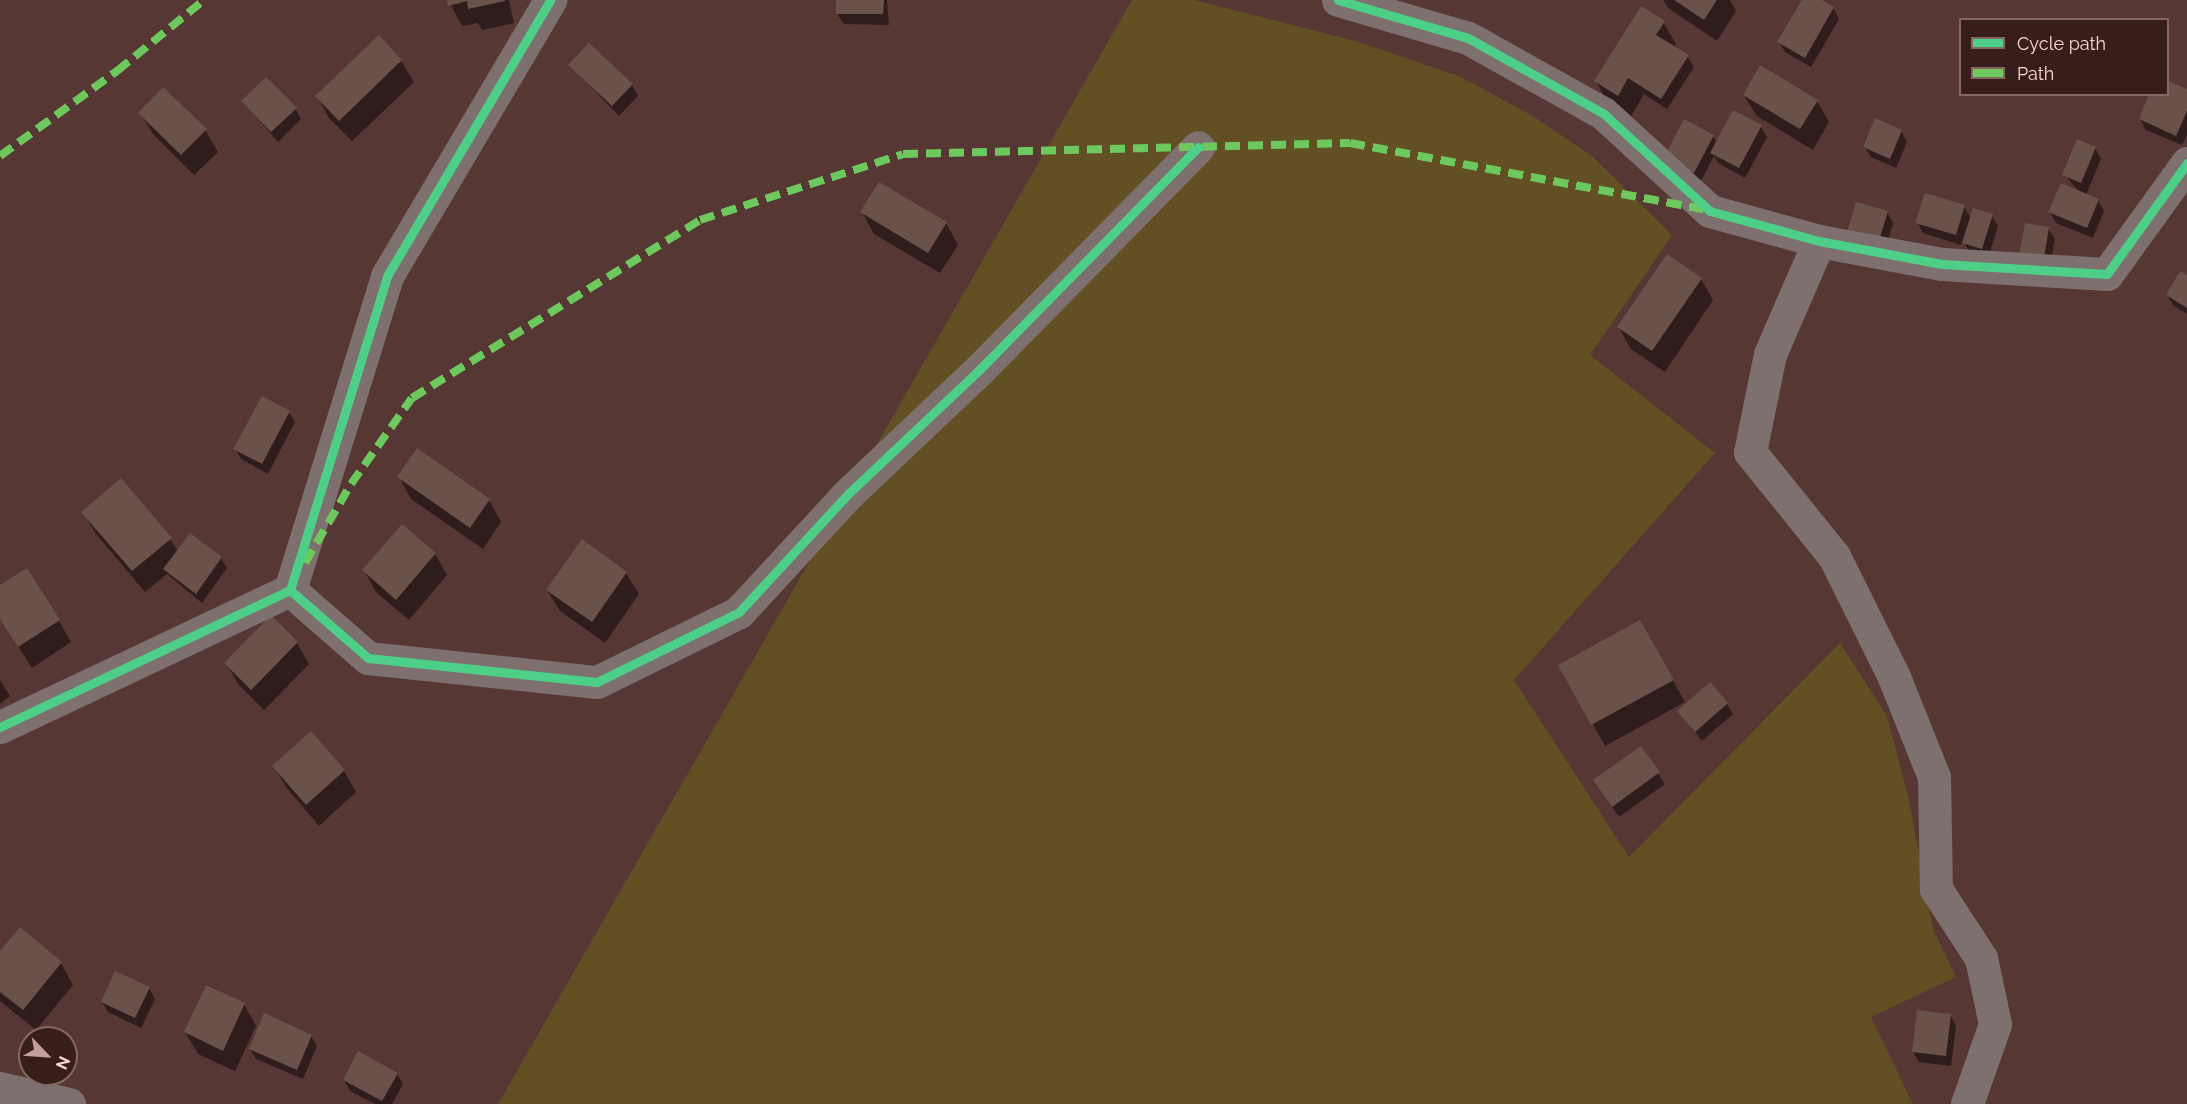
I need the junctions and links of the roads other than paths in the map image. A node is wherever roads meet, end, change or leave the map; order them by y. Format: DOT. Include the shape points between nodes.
graph roads {
  1 [pos="550,0"];
  2 [pos="1338,0"];
  3 [pos="1198,147"];
  4 [pos="2187,163"];
  5 [pos="1819,241"];
  6 [pos="291,590"];
  7 [pos="0,727"];
  8 [pos="0,1088"];
  9 [pos="69,1104"];
  10 [pos="1967,1104"];
  1 -- 6 [label="street" via="387,276"];
  2 -- 5 [label="street" via="1468,38 1603,113 1710,211"];
  3 -- 6 [label="street" via="980,369 849,493 739,612 597,682 368,658"];
  4 -- 5 [label="street" via="2107,274 1942,264"];
  5 -- 10 [label="street" via="1770,354 1750,452 1834,556 1894,677 1934,777 1936,889 1981,958 1995,1024"];
  6 -- 7 [label="street"];
  8 -- 9 [label="street"];
}
